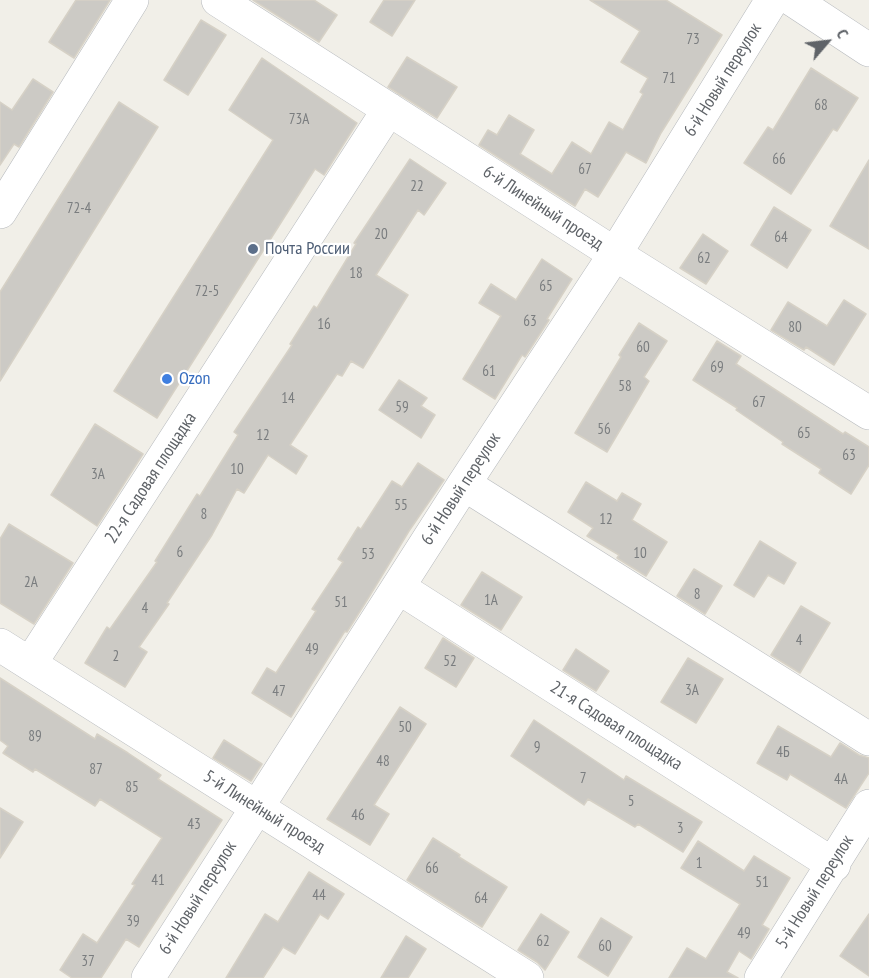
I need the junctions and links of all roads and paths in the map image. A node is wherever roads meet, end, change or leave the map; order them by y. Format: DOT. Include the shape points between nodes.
graph roads {
  1 [pos="132,0"];
  2 [pos="218,0"];
  3 [pos="772,0"];
  4 [pos="793,0"];
  5 [pos="869,50"];
  6 [pos="389,109"];
  7 [pos="0,212"];
  8 [pos="615,254"];
  9 [pos="869,413"];
  10 [pos="464,484"];
  11 [pos="398,587"];
  12 [pos="0,645"];
  13 [pos="30,664"];
  14 [pos="869,739"];
  15 [pos="869,806"];
  16 [pos="256,807"];
  17 [pos="834,865"];
  18 [pos="148,978"];
  19 [pos="527,978"];
  20 [pos="761,978"];
  1 -- 7 [label="street"];
  2 -- 6 [label="street, 6-й Линейный проезд"];
  3 -- 8 [label="street, 6-й Новый переулок"];
  4 -- 5 [label="street"];
  6 -- 8 [label="street, 6-й Линейный проезд"];
  6 -- 13 [label="street, 22-я Садовая площадка"];
  8 -- 9 [label="street, 6-й Линейный проезд"];
  8 -- 10 [label="street, 6-й Новый переулок"];
  10 -- 11 [label="street, 6-й Новый переулок"];
  10 -- 14 [label="street"];
  11 -- 16 [label="street, 6-й Новый переулок"];
  11 -- 17 [label="street, 21-я Садовая площадка"];
  12 -- 13 [label="street, 5-й Линейный проезд"];
  13 -- 16 [label="street, 5-й Линейный проезд"];
  15 -- 17 [label="street, 5-й Новый переулок"];
  16 -- 18 [label="street, 6-й Новый переулок"];
  16 -- 19 [label="street, 5-й Линейный проезд"];
  17 -- 20 [label="street, 5-й Новый переулок"];
}
